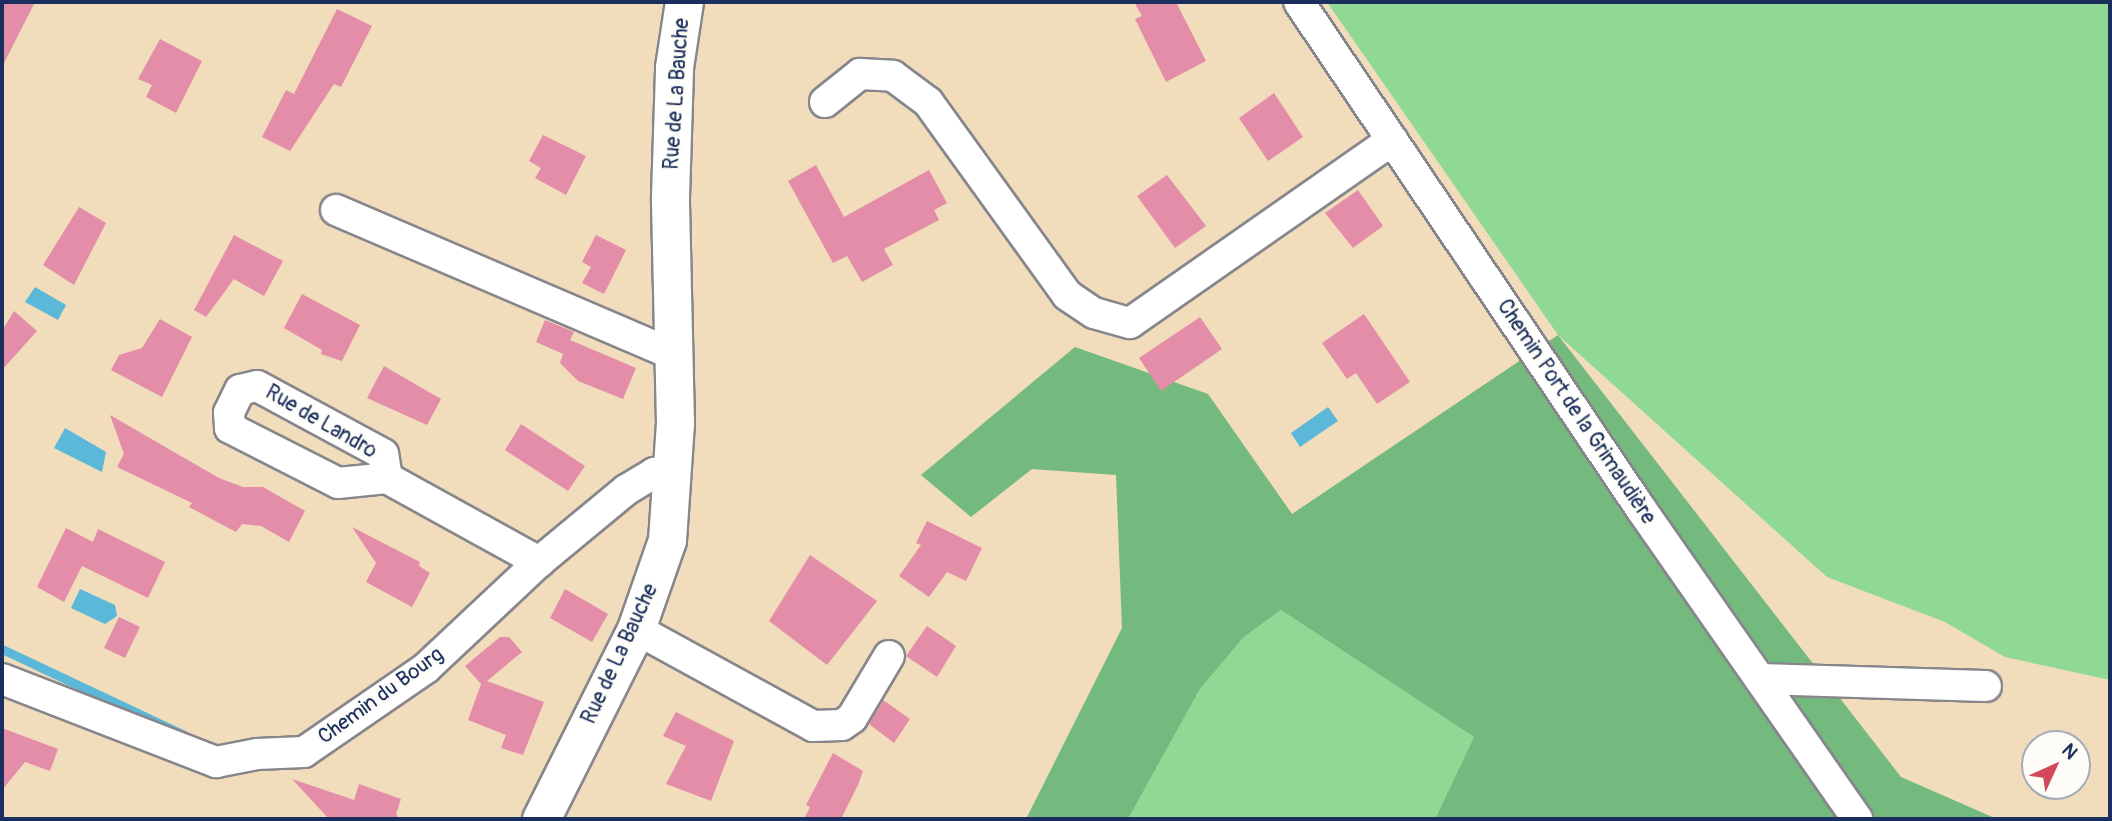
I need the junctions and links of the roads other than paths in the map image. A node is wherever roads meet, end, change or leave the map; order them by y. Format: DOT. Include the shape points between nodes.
graph roads {
  1 [pos="684,2"];
  2 [pos="1299,2"];
  3 [pos="825,102"];
  4 [pos="1392,141"];
  5 [pos="336,210"];
  6 [pos="675,355"];
  7 [pos="672,470"];
  8 [pos="387,478"];
  9 [pos="538,562"];
  10 [pos="636,629"];
  11 [pos="889,656"];
  12 [pos="2,678"];
  13 [pos="1760,679"];
  14 [pos="1986,686"];
  15 [pos="541,819"];
  16 [pos="1857,819"];
  1 -- 6 [label="street, Rue de La Bauche" via="674,67 670,197"];
  2 -- 4 [label="street, Chemin Port de la Grimaudière"];
  3 -- 4 [label="street" via="860,74 893,76 928,102 1066,295 1094,313 1130,323"];
  4 -- 13 [label="street, Chemin Port de la Grimaudière"];
  5 -- 6 [label="street"];
  6 -- 7 [label="street, Rue de La Bauche"];
  7 -- 9 [label="street, Chemin du Bourg" via="654,473 626,490"];
  7 -- 10 [label="street, Rue de La Bauche" via="667,540"];
  8 -- 8 [label="street, Rue de Landro" via="383,454 257,386 240,390 229,413 230,428 338,483"];
  8 -- 9 [label="street, Rue de Landro"];
  9 -- 12 [label="street, Chemin du Bourg" via="426,668 304,752 216,762"];
  10 -- 11 [label="street" via="813,726 842,725 852,718"];
  10 -- 15 [label="street, Rue de La Bauche"];
  13 -- 14 [label="street"];
  13 -- 16 [label="street, Chemin Port de la Grimaudière"];
}
